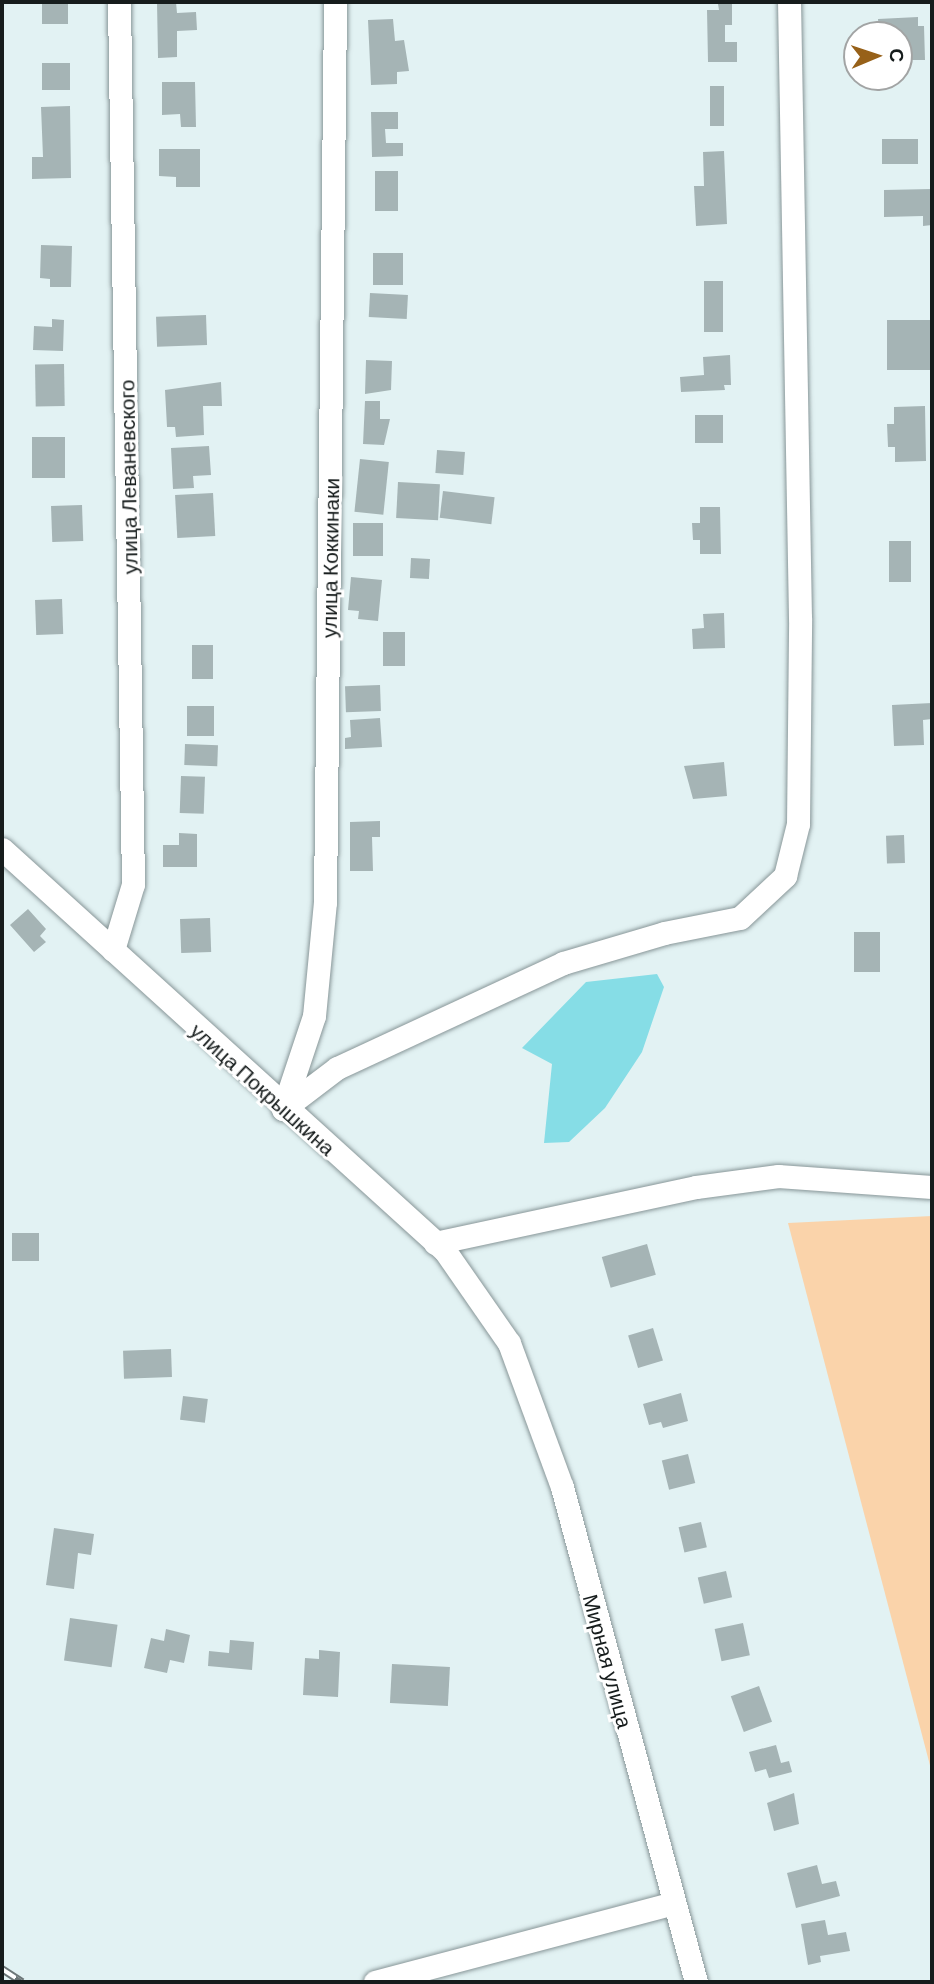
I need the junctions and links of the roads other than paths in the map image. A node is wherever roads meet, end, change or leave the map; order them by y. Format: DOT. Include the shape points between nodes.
graph roads {
  1 [pos="119,2"];
  2 [pos="335,2"];
  3 [pos="789,2"];
  4 [pos="2,849"];
  5 [pos="113,950"];
  6 [pos="283,1109"];
  7 [pos="932,1187"];
  8 [pos="435,1242"];
  9 [pos="509,1343"];
  10 [pos="673,1902"];
  11 [pos="375,1982"];
  12 [pos="696,1982"];
  1 -- 5 [label="street, улица Леваневского" via="133,884"];
  2 -- 6 [label="street, улица Коккинаки" via="325,902 314,1016"];
  3 -- 6 [label="street" via="800,631 798,824 785,876 740,918 664,933 563,962 337,1068"];
  4 -- 5 [label="street, улица Покрышкина"];
  5 -- 6 [label="street, улица Покрышкина"];
  6 -- 8 [label="street, улица Покрышкина"];
  7 -- 8 [label="street" via="778,1176 696,1186"];
  8 -- 9 [label="street, улица Покрышкина"];
  9 -- 10 [label="street, Мирная улица" via="562,1487"];
  10 -- 11 [label="street"];
  10 -- 12 [label="street, Мирная улица"];
}
